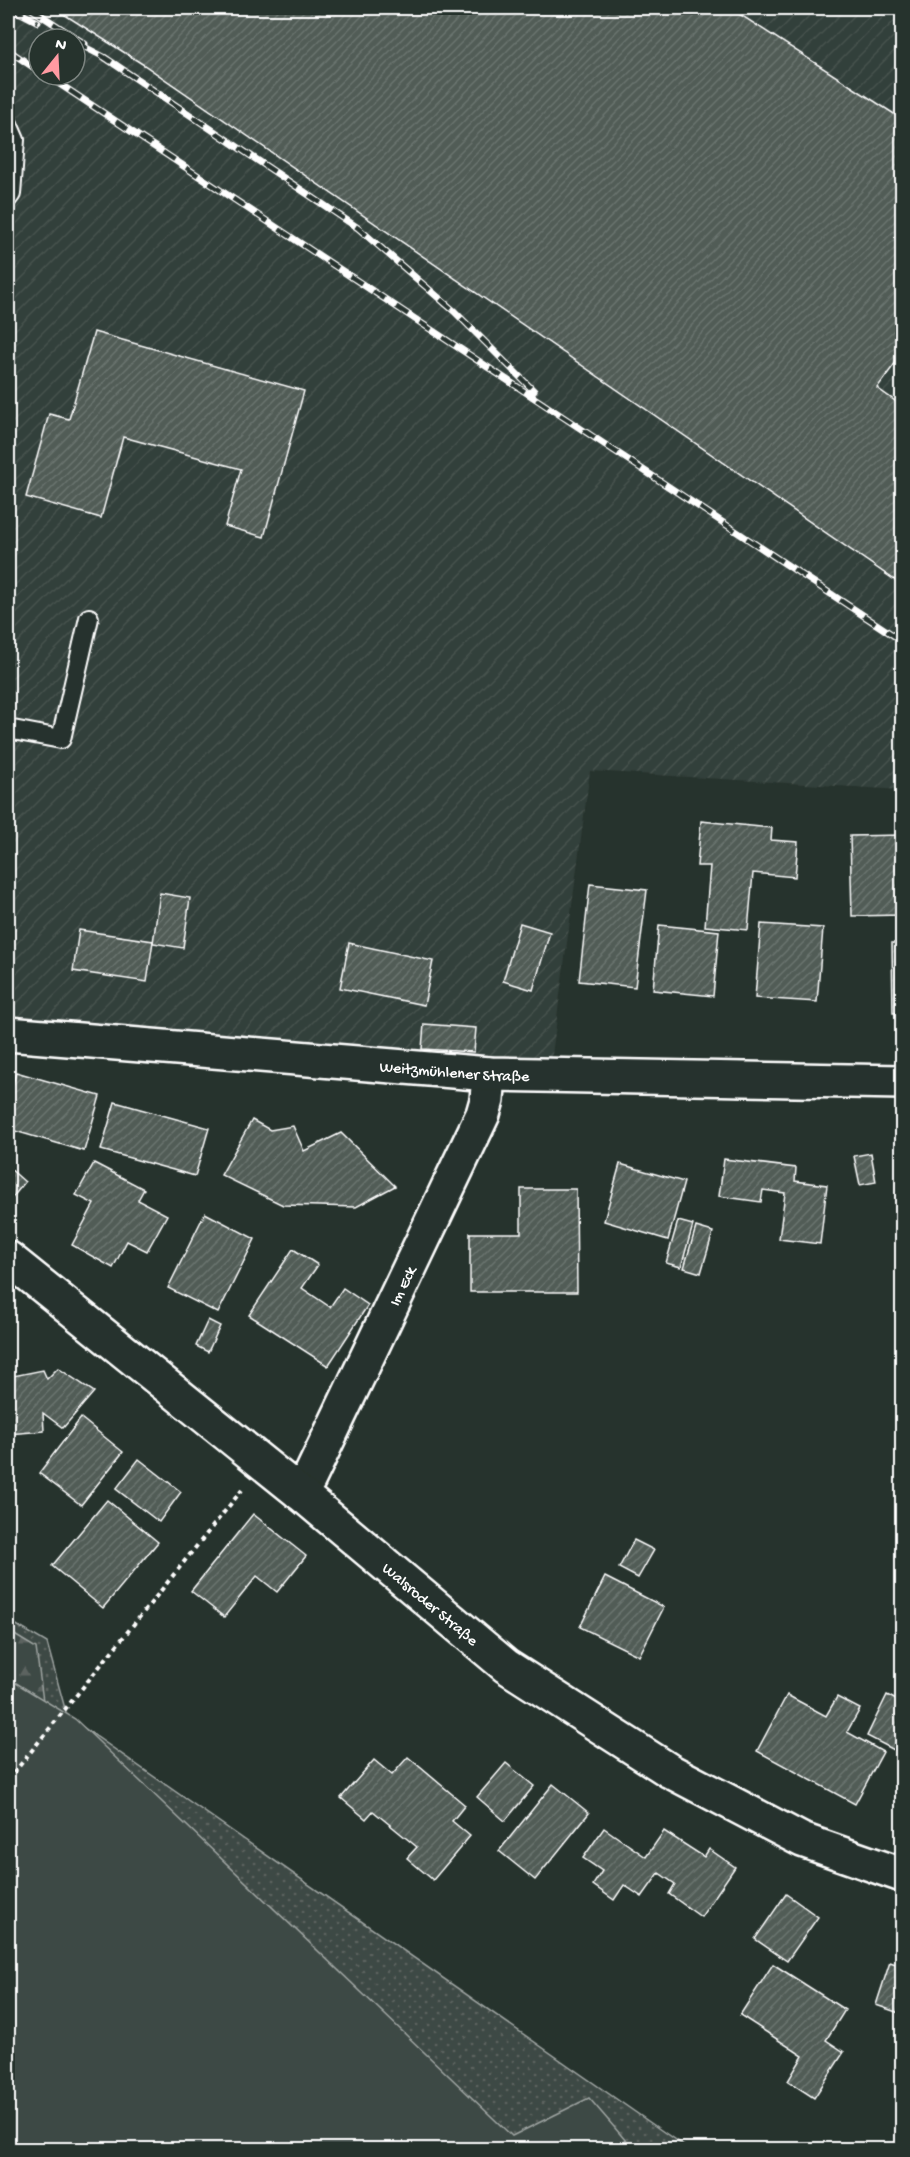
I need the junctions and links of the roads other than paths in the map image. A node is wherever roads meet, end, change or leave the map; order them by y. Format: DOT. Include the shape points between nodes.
graph roads {
  1 [pos="8,124"];
  2 [pos="8,198"];
  3 [pos="89,618"];
  4 [pos="8,731"];
  5 [pos="8,1034"];
  6 [pos="489,1074"];
  7 [pos="903,1082"];
  8 [pos="8,1258"];
  9 [pos="300,1493"];
  10 [pos="903,1875"];
  1 -- 2 [label="lane" via="15,140"];
  3 -- 4 [label="lane" via="61,740"];
  5 -- 6 [label="street, Weitzmühlener Straße"];
  6 -- 7 [label="street, Weitzmühlener Straße"];
  6 -- 9 [label="street, Im Eck" via="483,1114"];
  8 -- 9 [label="street, Walsroder Straße"];
  9 -- 10 [label="street, Walsroder Straße" via="506,1666 670,1771 802,1840"];
}
